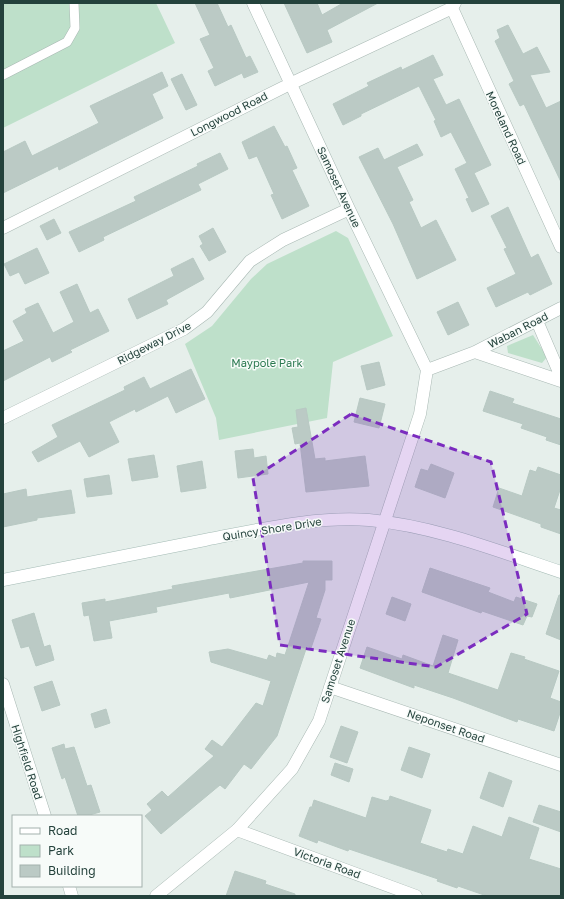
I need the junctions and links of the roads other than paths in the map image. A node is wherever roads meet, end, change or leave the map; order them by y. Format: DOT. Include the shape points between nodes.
graph roads {
  1 [pos="74,3"];
  2 [pos="253,3"];
  3 [pos="454,6"];
  4 [pos="3,75"];
  5 [pos="290,84"];
  6 [pos="349,209"];
  7 [pos="3,228"];
  8 [pos="561,247"];
  9 [pos="561,308"];
  10 [pos="538,321"];
  11 [pos="475,352"];
  12 [pos="427,370"];
  13 [pos="561,377"];
  14 [pos="561,381"];
  15 [pos="3,418"];
  16 [pos="383,522"];
  17 [pos="561,572"];
  18 [pos="3,580"];
  19 [pos="3,684"];
  20 [pos="330,687"];
  21 [pos="561,765"];
  22 [pos="45,815"];
  23 [pos="237,830"];
  24 [pos="156,896"];
  25 [pos="416,896"];
  1 -- 4 [label="lane" via="75,28 67,42"];
  2 -- 5 [label="street, Samoset Avenue"];
  3 -- 5 [label="street, Longwood Road"];
  3 -- 8 [label="street, Moreland Road"];
  5 -- 6 [label="street, Samoset Avenue"];
  5 -- 7 [label="street, Longwood Road"];
  6 -- 12 [label="street, Samoset Avenue"];
  6 -- 15 [label="street, Ridgeway Drive" via="283,240 250,261 207,312 184,329"];
  9 -- 10 [label="street, Waban Road"];
  10 -- 11 [label="street, Waban Road"];
  10 -- 13 [label="street"];
  11 -- 12 [label="street"];
  11 -- 14 [label="street"];
  12 -- 16 [label="street, Samoset Avenue" via="420,414"];
  16 -- 17 [label="street, Quincy Shore Drive" via="416,527 461,539"];
  16 -- 18 [label="street, Quincy Shore Drive" via="316,521 246,532"];
  16 -- 20 [label="street, Samoset Avenue"];
  19 -- 22 [label="street, Highfield Road"];
  20 -- 21 [label="street, Neponset Road"];
  20 -- 23 [label="street, Samoset Avenue" via="318,721 292,769"];
  23 -- 24 [label="street, Samoset Avenue"];
  23 -- 25 [label="street, Victoria Road"];
}
